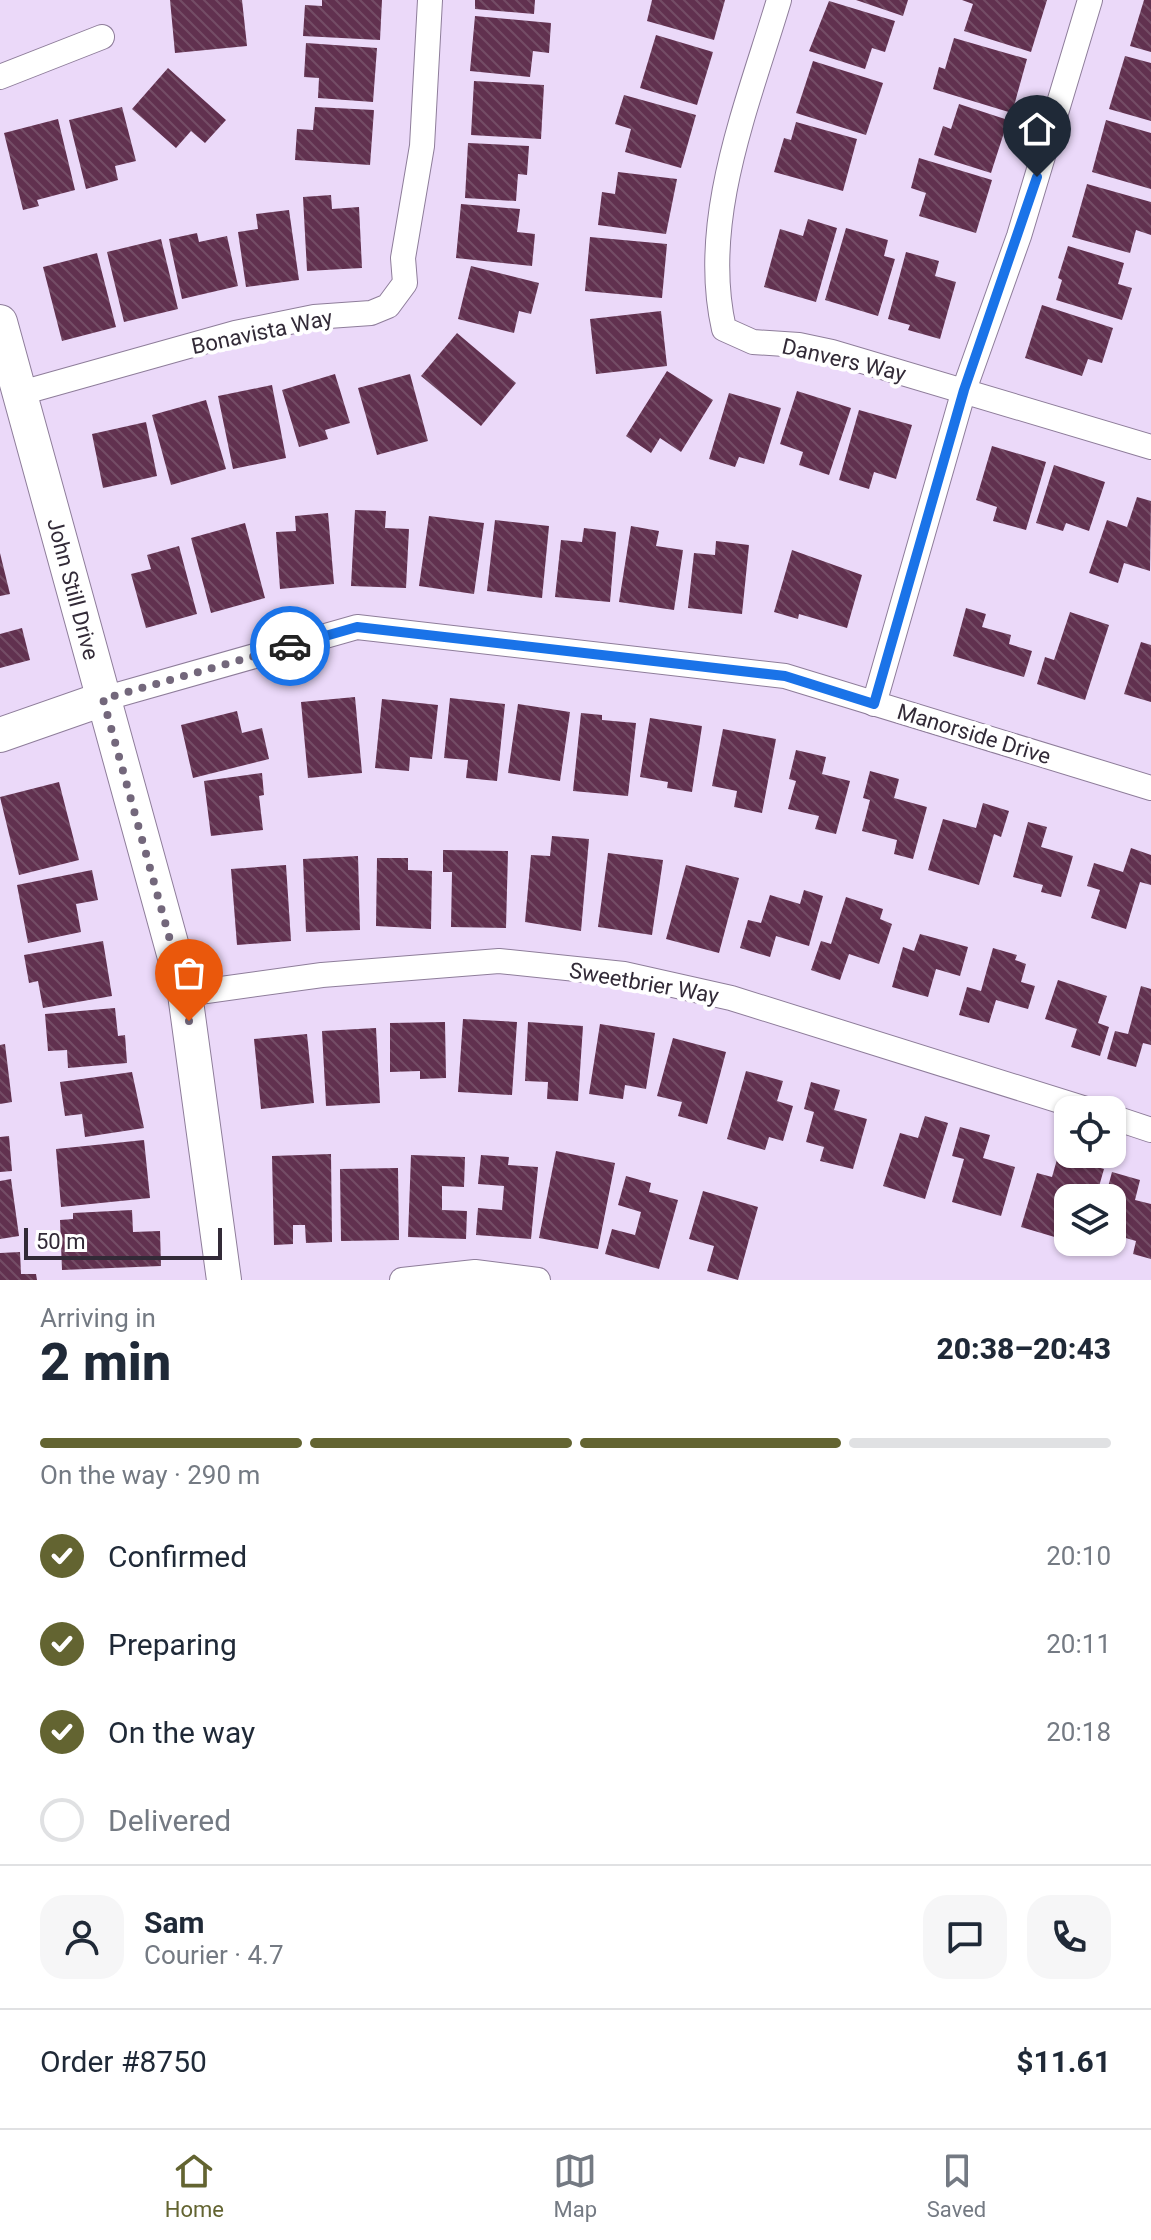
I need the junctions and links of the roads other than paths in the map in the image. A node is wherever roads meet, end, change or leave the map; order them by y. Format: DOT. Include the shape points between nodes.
graph roads {
  1 [pos="430,0"];
  2 [pos="779,0"];
  3 [pos="1090,0"];
  4 [pos="102,37"];
  5 [pos="0,77"];
  6 [pos="0,322"];
  7 [pos="964,390"];
  8 [pos="21,393"];
  9 [pos="1151,447"];
  10 [pos="103,699"];
  11 [pos="874,704"];
  12 [pos="0,735"];
  13 [pos="1151,788"];
  14 [pos="185,994"];
  15 [pos="1054,1099"];
  16 [pos="1126,1122"];
  17 [pos="1151,1130"];
  18 [pos="224,1280"];
  19 [pos="402,1280"];
  20 [pos="538,1280"];
  1 -- 8 [label="street, Bonavista Way" via="422,146 403,258 405,283 388,306 235,333"];
  2 -- 7 [label="street, Danvers Way" via="721,210 716,297 724,329 753,342 832,352"];
  3 -- 7 [label="street" via="1019,236"];
  4 -- 5 [label="street"];
  6 -- 8 [label="street, John Still Drive"];
  7 -- 9 [label="street, Danvers Way"];
  7 -- 11 [label="street"];
  8 -- 10 [label="street, John Still Drive"];
  10 -- 11 [label="street, Manorside Drive" via="357,627 785,676"];
  10 -- 12 [label="street, Manorside Drive"];
  10 -- 14 [label="street, John Still Drive"];
  11 -- 13 [label="street, Manorside Drive"];
  14 -- 15 [label="street, Sweetbrier Way" via="322,975 499,961 624,974 731,998"];
  14 -- 18 [label="street, John Still Drive"];
  16 -- 17 [label="street"];
  19 -- 20 [label="street" via="475,1272"];
}
